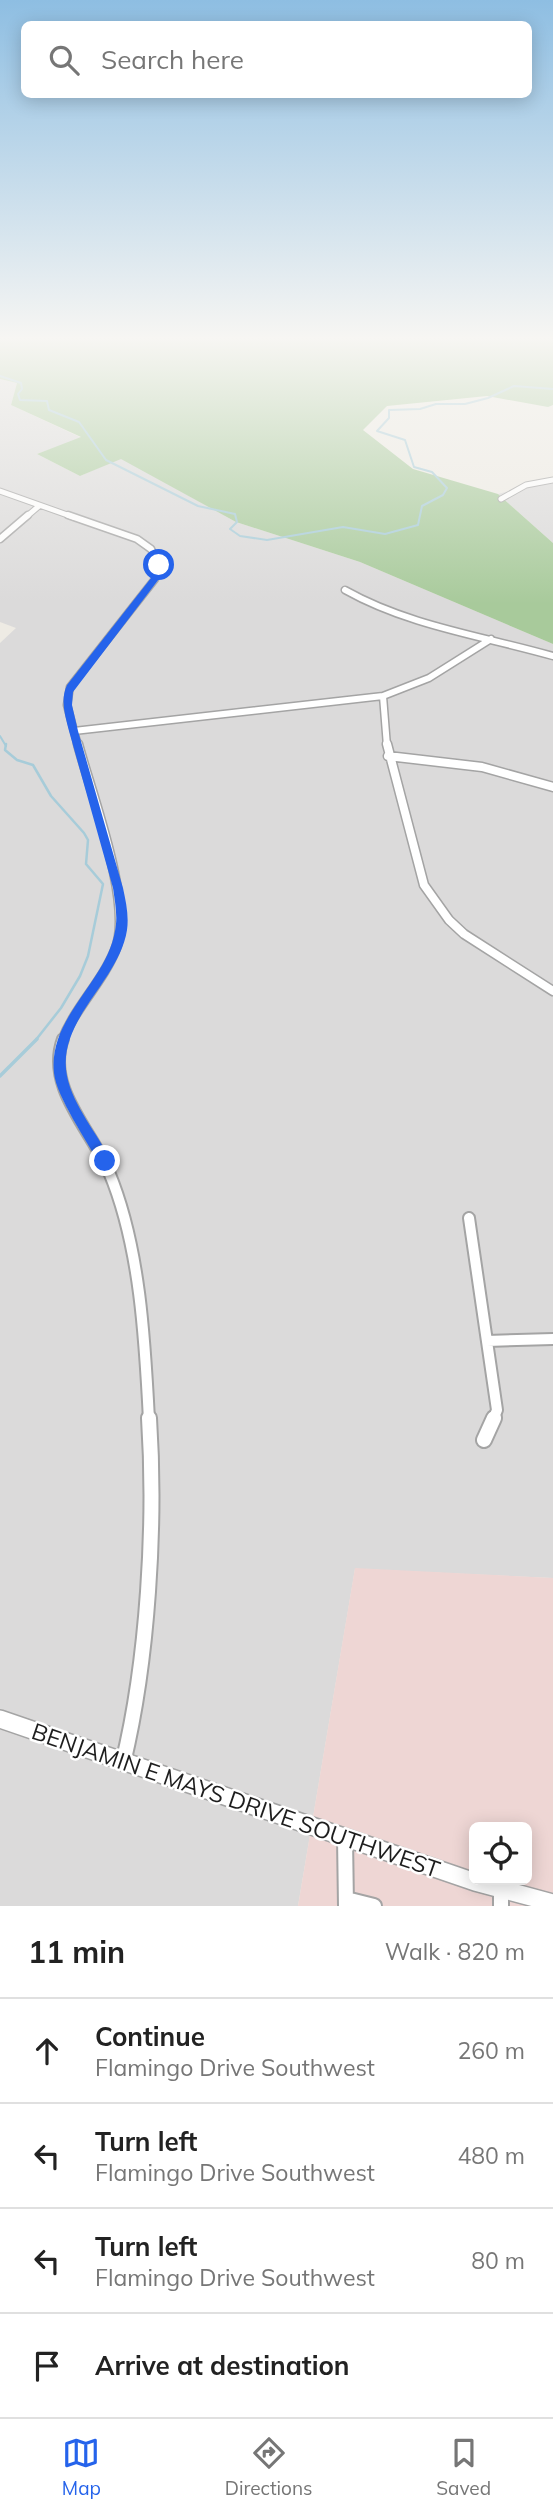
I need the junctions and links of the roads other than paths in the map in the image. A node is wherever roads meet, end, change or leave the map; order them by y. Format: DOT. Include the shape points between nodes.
graph roads {
  1 [pos="553,480"];
  2 [pos="0,491"];
  3 [pos="502,499"];
  4 [pos="39,506"];
  5 [pos="0,539"];
  6 [pos="345,590"];
  7 [pos="491,639"];
  8 [pos="553,656"];
  9 [pos="383,696"];
  10 [pos="74,731"];
  11 [pos="388,756"];
  12 [pos="553,787"];
  13 [pos="553,991"];
  14 [pos="469,1218"];
  15 [pos="553,1339"];
  16 [pos="487,1341"];
  17 [pos="484,1440"];
  18 [pos="0,1719"];
  19 [pos="123,1763"];
  20 [pos="345,1838"];
  21 [pos="501,1897"];
  22 [pos="346,1902"];
  23 [pos="553,1903"];
  24 [pos="374,1906"];
  1 -- 3 [label="street" via="519,487"];
  2 -- 4 [label="street"];
  4 -- 5 [label="street"];
  4 -- 10 [label="street" via="136,539 159,560 155,579 70,687 67,705"];
  6 -- 7 [label="street" via="423,624"];
  7 -- 8 [label="street"];
  7 -- 9 [label="street" via="429,678"];
  9 -- 10 [label="street"];
  9 -- 11 [label="street"];
  10 -- 19 [label="street" via="122,912 115,951 62,1044 60,1073 117,1192 144,1337 152,1422 146,1598 132,1731"];
  11 -- 12 [label="street" via="482,767"];
  11 -- 13 [label="street" via="420,876 437,905 480,946"];
  14 -- 16 [label="street"];
  15 -- 16 [label="street"];
  16 -- 17 [label="street" via="497,1410"];
  18 -- 19 [label="street, BENJAMIN E MAYS DRIVE SOUTHWEST"];
  19 -- 20 [label="street, BENJAMIN E MAYS DRIVE SOUTHWEST"];
  20 -- 21 [label="street, BENJAMIN E MAYS DRIVE SOUTHWEST"];
  20 -- 22 [label="street"];
  21 -- 23 [label="street, BENJAMIN E MAYS DRIVE SOUTHWEST"];
  22 -- 24 [label="street"];
}
